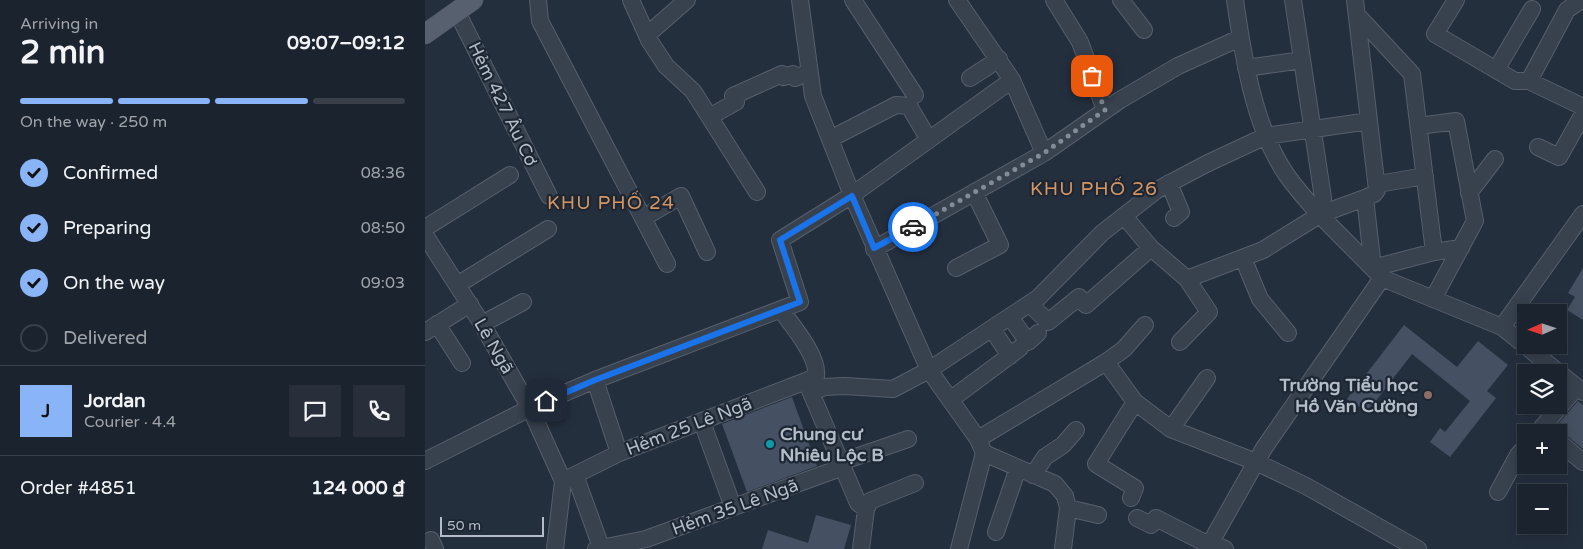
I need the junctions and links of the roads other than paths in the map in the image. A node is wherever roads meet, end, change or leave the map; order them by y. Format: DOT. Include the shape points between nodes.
graph roads {
  1 [pos="473,0"];
  2 [pos="538,0"];
  3 [pos="800,0"];
  4 [pos="853,0"];
  5 [pos="957,0"];
  6 [pos="1054,0"];
  7 [pos="1121,0"];
  8 [pos="1235,0"];
  9 [pos="1293,0"];
  10 [pos="1456,0"];
  11 [pos="1581,0"];
  12 [pos="635,1"];
  13 [pos="685,1"];
  14 [pos="1356,8"];
  15 [pos="1532,9"];
  16 [pos="457,12"];
  17 [pos="1144,30"];
  18 [pos="425,34"];
  19 [pos="647,35"];
  20 [pos="1240,38"];
  21 [pos="999,59"];
  22 [pos="1302,60"];
  23 [pos="1247,68"];
  24 [pos="1496,70"];
  25 [pos="809,72"];
  26 [pos="970,78"];
  27 [pos="1012,80"];
  28 [pos="1529,80"];
  29 [pos="915,94"];
  30 [pos="1583,107"];
  31 [pos="1105,110"];
  32 [pos="1583,114"];
  33 [pos="711,116"];
  34 [pos="1369,121"];
  35 [pos="1419,126"];
  36 [pos="1312,129"];
  37 [pos="1266,136"];
  38 [pos="830,139"];
  39 [pos="929,140"];
  40 [pos="1538,147"];
  41 [pos="1044,153"];
  42 [pos="1495,159"];
  43 [pos="510,175"];
  44 [pos="1425,176"];
  45 [pos="1169,183"];
  46 [pos="1378,184"];
  47 [pos="757,192"];
  48 [pos="974,192"];
  49 [pos="1469,193"];
  50 [pos="549,196"];
  51 [pos="852,196"];
  52 [pos="1365,198"];
  53 [pos="1321,214"];
  54 [pos="1583,214"];
  55 [pos="1124,216"];
  56 [pos="643,218"];
  57 [pos="1174,218"];
  58 [pos="425,228"];
  59 [pos="549,229"];
  60 [pos="425,234"];
  61 [pos="874,248"];
  62 [pos="1151,248"];
  63 [pos="1461,248"];
  64 [pos="707,252"];
  65 [pos="1434,252"];
  66 [pos="430,255"];
  67 [pos="1243,258"];
  68 [pos="667,264"];
  69 [pos="955,268"];
  70 [pos="1377,273"];
  71 [pos="1187,279"];
  72 [pos="457,285"];
  73 [pos="1433,299"];
  74 [pos="523,302"];
  75 [pos="470,304"];
  76 [pos="1030,304"];
  77 [pos="781,310"];
  78 [pos="1010,318"];
  79 [pos="482,324"];
  80 [pos="1145,325"];
  81 [pos="1502,327"];
  82 [pos="431,328"];
  83 [pos="992,329"];
  84 [pos="1038,333"];
  85 [pos="1289,333"];
  86 [pos="1180,342"];
  87 [pos="1106,362"];
  88 [pos="462,364"];
  89 [pos="929,370"];
  90 [pos="1207,378"];
  91 [pos="595,380"];
  92 [pos="809,387"];
  93 [pos="1580,390"];
  94 [pos="950,400"];
  95 [pos="1135,402"];
  96 [pos="530,408"];
  97 [pos="702,422"];
  98 [pos="1549,424"];
  99 [pos="1171,429"];
  100 [pos="1076,430"];
  101 [pos="908,439"];
  102 [pos="981,446"];
  103 [pos="1567,449"];
  104 [pos="619,453"];
  105 [pos="1517,457"];
  106 [pos="425,461"];
  107 [pos="1256,462"];
  108 [pos="1583,462"];
  109 [pos="842,465"];
  110 [pos="1026,472"];
  111 [pos="569,478"];
  112 [pos="915,483"];
  113 [pos="1498,492"];
  114 [pos="1131,498"];
  115 [pos="733,507"];
  116 [pos="866,508"];
  117 [pos="1068,508"];
  118 [pos="1098,515"];
  119 [pos="1137,518"];
  120 [pos="996,532"];
  121 [pos="647,544"];
  122 [pos="1213,546"];
  123 [pos="599,548"];
  124 [pos="555,549"];
  125 [pos="861,549"];
  126 [pos="959,549"];
  127 [pos="1063,549"];
  128 [pos="1418,549"];
  1 -- 16 [label="main road"];
  2 -- 56 [label="street" via="540,22"];
  3 -- 25 [label="street"];
  4 -- 29 [label="street"];
  5 -- 21 [label="street"];
  6 -- 31 [label="street" via="1079,42"];
  7 -- 17 [label="street"];
  8 -- 20 [label="street"];
  9 -- 22 [label="street"];
  10 -- 24 [label="street" via="1435,34"];
  11 -- 28 [label="street" via="1567,10"];
  12 -- 19 [label="street"];
  13 -- 19 [label="street"];
  14 -- 34 [label="street"];
  14 -- 35 [label="street" via="1412,74"];
  15 -- 24 [label="street"];
  16 -- 18 [label="main road"];
  16 -- 50 [label="street, Hẻm 427 Âu Cơ"];
  19 -- 33 [label="street" via="666,66 693,91"];
  20 -- 23 [label="street"];
  20 -- 31 [label="street" via="1178,66"];
  21 -- 26 [label="street"];
  21 -- 27 [label="street"];
  22 -- 23 [label="street"];
  22 -- 36 [label="street"];
  23 -- 37 [label="street"];
  24 -- 28 [label="street" via="1515,81"];
  25 -- 33 [label="street" via="795,78 793,74 784,77 782,74 733,96 736,102"];
  25 -- 38 [label="street" via="813,96"];
  27 -- 39 [label="street"];
  27 -- 41 [label="street"];
  28 -- 30 [label="street"];
  31 -- 41 [label="street"];
  32 -- 40 [label="street" via="1559,157"];
  33 -- 47 [label="street"];
  34 -- 36 [label="street, Hẻm 25 Lê Ngã"];
  34 -- 46 [label="street"];
  35 -- 44 [label="street"];
  35 -- 49 [label="street" via="1456,121"];
  36 -- 37 [label="street, Hẻm 25 Lê Ngã"];
  36 -- 53 [label="street" via="1323,198"];
  37 -- 45 [label="street, Hẻm 25 Lê Ngã"];
  37 -- 53 [label="street" via="1286,174"];
  38 -- 39 [label="street" via="896,105 909,106"];
  38 -- 51 [label="street"];
  39 -- 51 [label="street"];
  41 -- 48 [label="street"];
  42 -- 49 [label="street"];
  43 -- 58 [label="street"];
  44 -- 46 [label="street"];
  44 -- 65 [label="street"];
  45 -- 55 [label="street, Hẻm 25 Lê Ngã"];
  45 -- 57 [label="street" via="1181,212"];
  46 -- 52 [label="street" via="1374,194"];
  48 -- 61 [label="street"];
  48 -- 69 [label="street" via="1000,245"];
  49 -- 63 [label="street" via="1475,221"];
  51 -- 61 [label="street"];
  51 -- 77 [label="street" via="780,240 800,302"];
  52 -- 53 [label="street"];
  52 -- 70 [label="street"];
  53 -- 67 [label="street" via="1263,250"];
  53 -- 70 [label="street"];
  54 -- 81 [label="street"];
  55 -- 62 [label="street"];
  55 -- 76 [label="street, Hẻm 25 Lê Ngã"];
  56 -- 64 [label="street" via="681,196"];
  56 -- 68 [label="street"];
  59 -- 72 [label="street"];
  60 -- 66 [label="street, Lê Ngã"];
  61 -- 89 [label="street"];
  62 -- 71 [label="street"];
  62 -- 76 [label="street" via="1086,305 1079,296 1049,322"];
  63 -- 65 [label="street"];
  63 -- 73 [label="street"];
  65 -- 70 [label="street"];
  66 -- 72 [label="street, Lê Ngã"];
  67 -- 71 [label="street"];
  67 -- 85 [label="street" via="1259,299"];
  70 -- 73 [label="street"];
  70 -- 107 [label="street"];
  71 -- 86 [label="street" via="1209,312"];
  72 -- 75 [label="street, Lê Ngã"];
  73 -- 81 [label="street"];
  74 -- 79 [label="street"];
  75 -- 79 [label="street, Lê Ngã"];
  75 -- 82 [label="street"];
  76 -- 78 [label="street, Hẻm 25 Lê Ngã"];
  77 -- 91 [label="street"];
  77 -- 92 [label="street" via="802,338 817,370"];
  78 -- 83 [label="street, Hẻm 25 Lê Ngã"];
  78 -- 84 [label="street" via="1028,342"];
  79 -- 96 [label="street, Lê Ngã"];
  80 -- 87 [label="street" via="1124,350"];
  81 -- 93 [label="street"];
  82 -- 88 [label="street"];
  83 -- 89 [label="street, Hẻm 25 Lê Ngã"];
  83 -- 94 [label="street" via="1015,352"];
  87 -- 95 [label="street"];
  87 -- 102 [label="street"];
  89 -- 92 [label="street, Hẻm 25 Lê Ngã" via="893,389"];
  89 -- 94 [label="street"];
  90 -- 99 [label="street"];
  91 -- 96 [label="street"];
  91 -- 104 [label="street"];
  92 -- 97 [label="street, Hẻm 25 Lê Ngã"];
  92 -- 109 [label="street"];
  93 -- 98 [label="street"];
  94 -- 102 [label="street"];
  95 -- 99 [label="street"];
  95 -- 114 [label="street" via="1096,464 1135,488"];
  96 -- 106 [label="street"];
  96 -- 111 [label="street, Lê Ngã"];
  97 -- 104 [label="street, Hẻm 25 Lê Ngã"];
  97 -- 115 [label="street"];
  99 -- 107 [label="street"];
  100 -- 110 [label="street" via="1063,445"];
  101 -- 109 [label="street, Hẻm 35 Lê Ngã"];
  102 -- 110 [label="street"];
  102 -- 126 [label="street"];
  103 -- 108 [label="street"];
  104 -- 111 [label="street, Hẻm 25 Lê Ngã"];
  105 -- 113 [label="street"];
  107 -- 122 [label="street"];
  107 -- 128 [label="street" via="1306,486"];
  109 -- 115 [label="street, Hẻm 35 Lê Ngã"];
  109 -- 116 [label="street" via="858,503"];
  110 -- 117 [label="street" via="1055,484 1065,496"];
  110 -- 120 [label="street"];
  111 -- 123 [label="street, Lê Ngã"];
  111 -- 124 [label="street"];
  112 -- 116 [label="street" via="870,502"];
  115 -- 121 [label="street, Hẻm 35 Lê Ngã"];
  116 -- 125 [label="street"];
  117 -- 118 [label="street"];
  117 -- 127 [label="street"];
  119 -- 122 [label="street" via="1151,524 1156,518"];
  121 -- 123 [label="street, Hẻm 35 Lê Ngã"];
}
